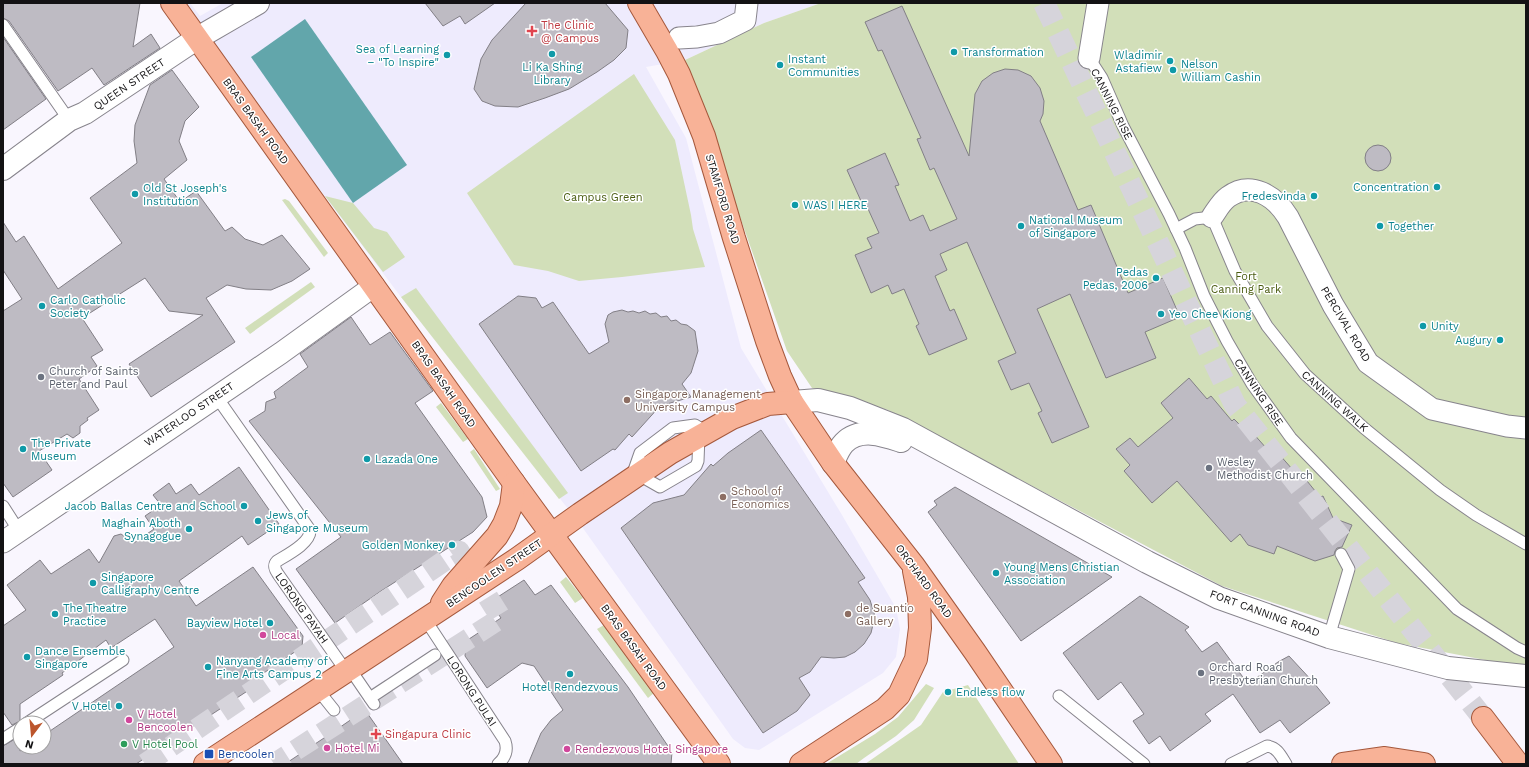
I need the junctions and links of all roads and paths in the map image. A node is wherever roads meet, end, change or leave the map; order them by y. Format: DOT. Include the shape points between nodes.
graph roads {
  1 [pos="172,3"];
  2 [pos="258,3"];
  3 [pos="639,3"];
  4 [pos="747,3"];
  5 [pos="1098,3"];
  6 [pos="3,25"];
  7 [pos="679,38"];
  8 [pos="196,39"];
  9 [pos="1089,58"];
  10 [pos="69,120"];
  11 [pos="3,169"];
  12 [pos="1212,217"];
  13 [pos="1176,229"];
  14 [pos="374,286"];
  15 [pos="216,396"];
  16 [pos="792,402"];
  17 [pos="1526,428"];
  18 [pos="959,460"];
  19 [pos="833,462"];
  20 [pos="514,483"];
  21 [pos="3,506"];
  22 [pos="551,534"];
  23 [pos="11,536"];
  24 [pos="1526,544"];
  25 [pos="1341,554"];
  26 [pos="914,566"];
  27 [pos="431,615"];
  28 [pos="1329,637"];
  29 [pos="1526,652"];
  30 [pos="436,655"];
  31 [pos="123,660"];
  32 [pos="348,670"];
  33 [pos="1526,676"];
  34 [pos="318,690"];
  35 [pos="1059,696"];
  36 [pos="334,710"];
  37 [pos="39,715"];
  38 [pos="1483,718"];
  39 [pos="12,733"];
  40 [pos="3,739"];
  41 [pos="205,764"];
  42 [pos="498,764"];
  43 [pos="719,764"];
  44 [pos="800,764"];
  45 [pos="1051,764"];
  46 [pos="1144,764"];
  47 [pos="1231,764"];
  48 [pos="1286,764"];
  49 [pos="1343,764"];
  50 [pos="1424,764"];
  51 [pos="1518,764"];
  1 -- 8 [label="main road, BRAS BASAH ROAD"];
  2 -- 8 [label="main road, QUEEN STREET"];
  3 -- 16 [label="main road, STAMFORD ROAD" via="673,63 702,129 767,341"];
  4 -- 7 [label="street" via="745,20 718,33"];
  5 -- 9 [label="street"];
  6 -- 10 [label="lane"];
  8 -- 10 [label="main road, QUEEN STREET" via="85,113"];
  8 -- 14 [label="main road, BRAS BASAH ROAD"];
  9 -- 13 [label="lane, CANNING RISE" via="1102,78 1123,126"];
  10 -- 11 [label="main road, QUEEN STREET"];
  12 -- 13 [label="lane" via="1195,219"];
  12 -- 17 [label="street, PERCIVAL ROAD" via="1219,206 1239,192 1251,189 1272,198 1282,206 1333,305 1368,363 1432,409"];
  12 -- 24 [label="lane, CANNING WALK" via="1235,271 1267,326 1305,374 1364,428 1440,490 1476,515"];
  13 -- 29 [label="lane, CANNING RISE" via="1204,296 1227,341 1252,384 1291,438 1457,609"];
  14 -- 15 [label="street, WATERLOO STREET"];
  14 -- 20 [label="main road, BRAS BASAH ROAD"];
  15 -- 23 [label="street, WATERLOO STREET"];
  15 -- 32 [label="lane, LORONG PAYAH" via="310,530 306,542 277,561 275,568"];
  16 -- 18 [label="main road, FORT CANNING ROAD" via="818,400 850,408 903,429"];
  16 -- 19 [label="main road, ORCHARD ROAD"];
  16 -- 22 [label="main road, BENCOOLEN STREET" via="768,404 732,418 702,434"];
  18 -- 19 [label="main road, FORT CANNING ROAD" via="884,435 869,433 854,436 843,443"];
  18 -- 28 [label="main road, FORT CANNING ROAD" via="1219,598"];
  19 -- 26 [label="main road, ORCHARD ROAD"];
  20 -- 22 [label="main road, BRAS BASAH ROAD"];
  20 -- 27 [label="main road" via="510,506 497,536"];
  21 -- 23 [label="lane"];
  22 -- 27 [label="main road, BENCOOLEN STREET"];
  22 -- 43 [label="main road, BRAS BASAH ROAD"];
  25 -- 28 [label="lane" via="1349,569"];
  26 -- 44 [label="main road" via="919,596 920,628 916,659 898,695 885,709"];
  26 -- 45 [label="main road, ORCHARD ROAD"];
  27 -- 32 [label="main road, BENCOOLEN STREET"];
  27 -- 42 [label="lane, LORONG PULAI" via="505,742 506,753"];
  28 -- 33 [label="main road, FORT CANNING ROAD" via="1448,668"];
  30 -- 32 [label="lane" via="372,701"];
  31 -- 37 [label="lane"];
  32 -- 34 [label="main road, BENCOOLEN STREET"];
  34 -- 36 [label="lane"];
  34 -- 41 [label="main road, BENCOOLEN STREET"];
  35 -- 46 [label="lane"];
  38 -- 51 [label="main road"];
  39 -- 40 [label="lane"];
  47 -- 48 [label="lane" via="1267,746 1272,746"];
  49 -- 50 [label="main road" via="1385,758"];
}
